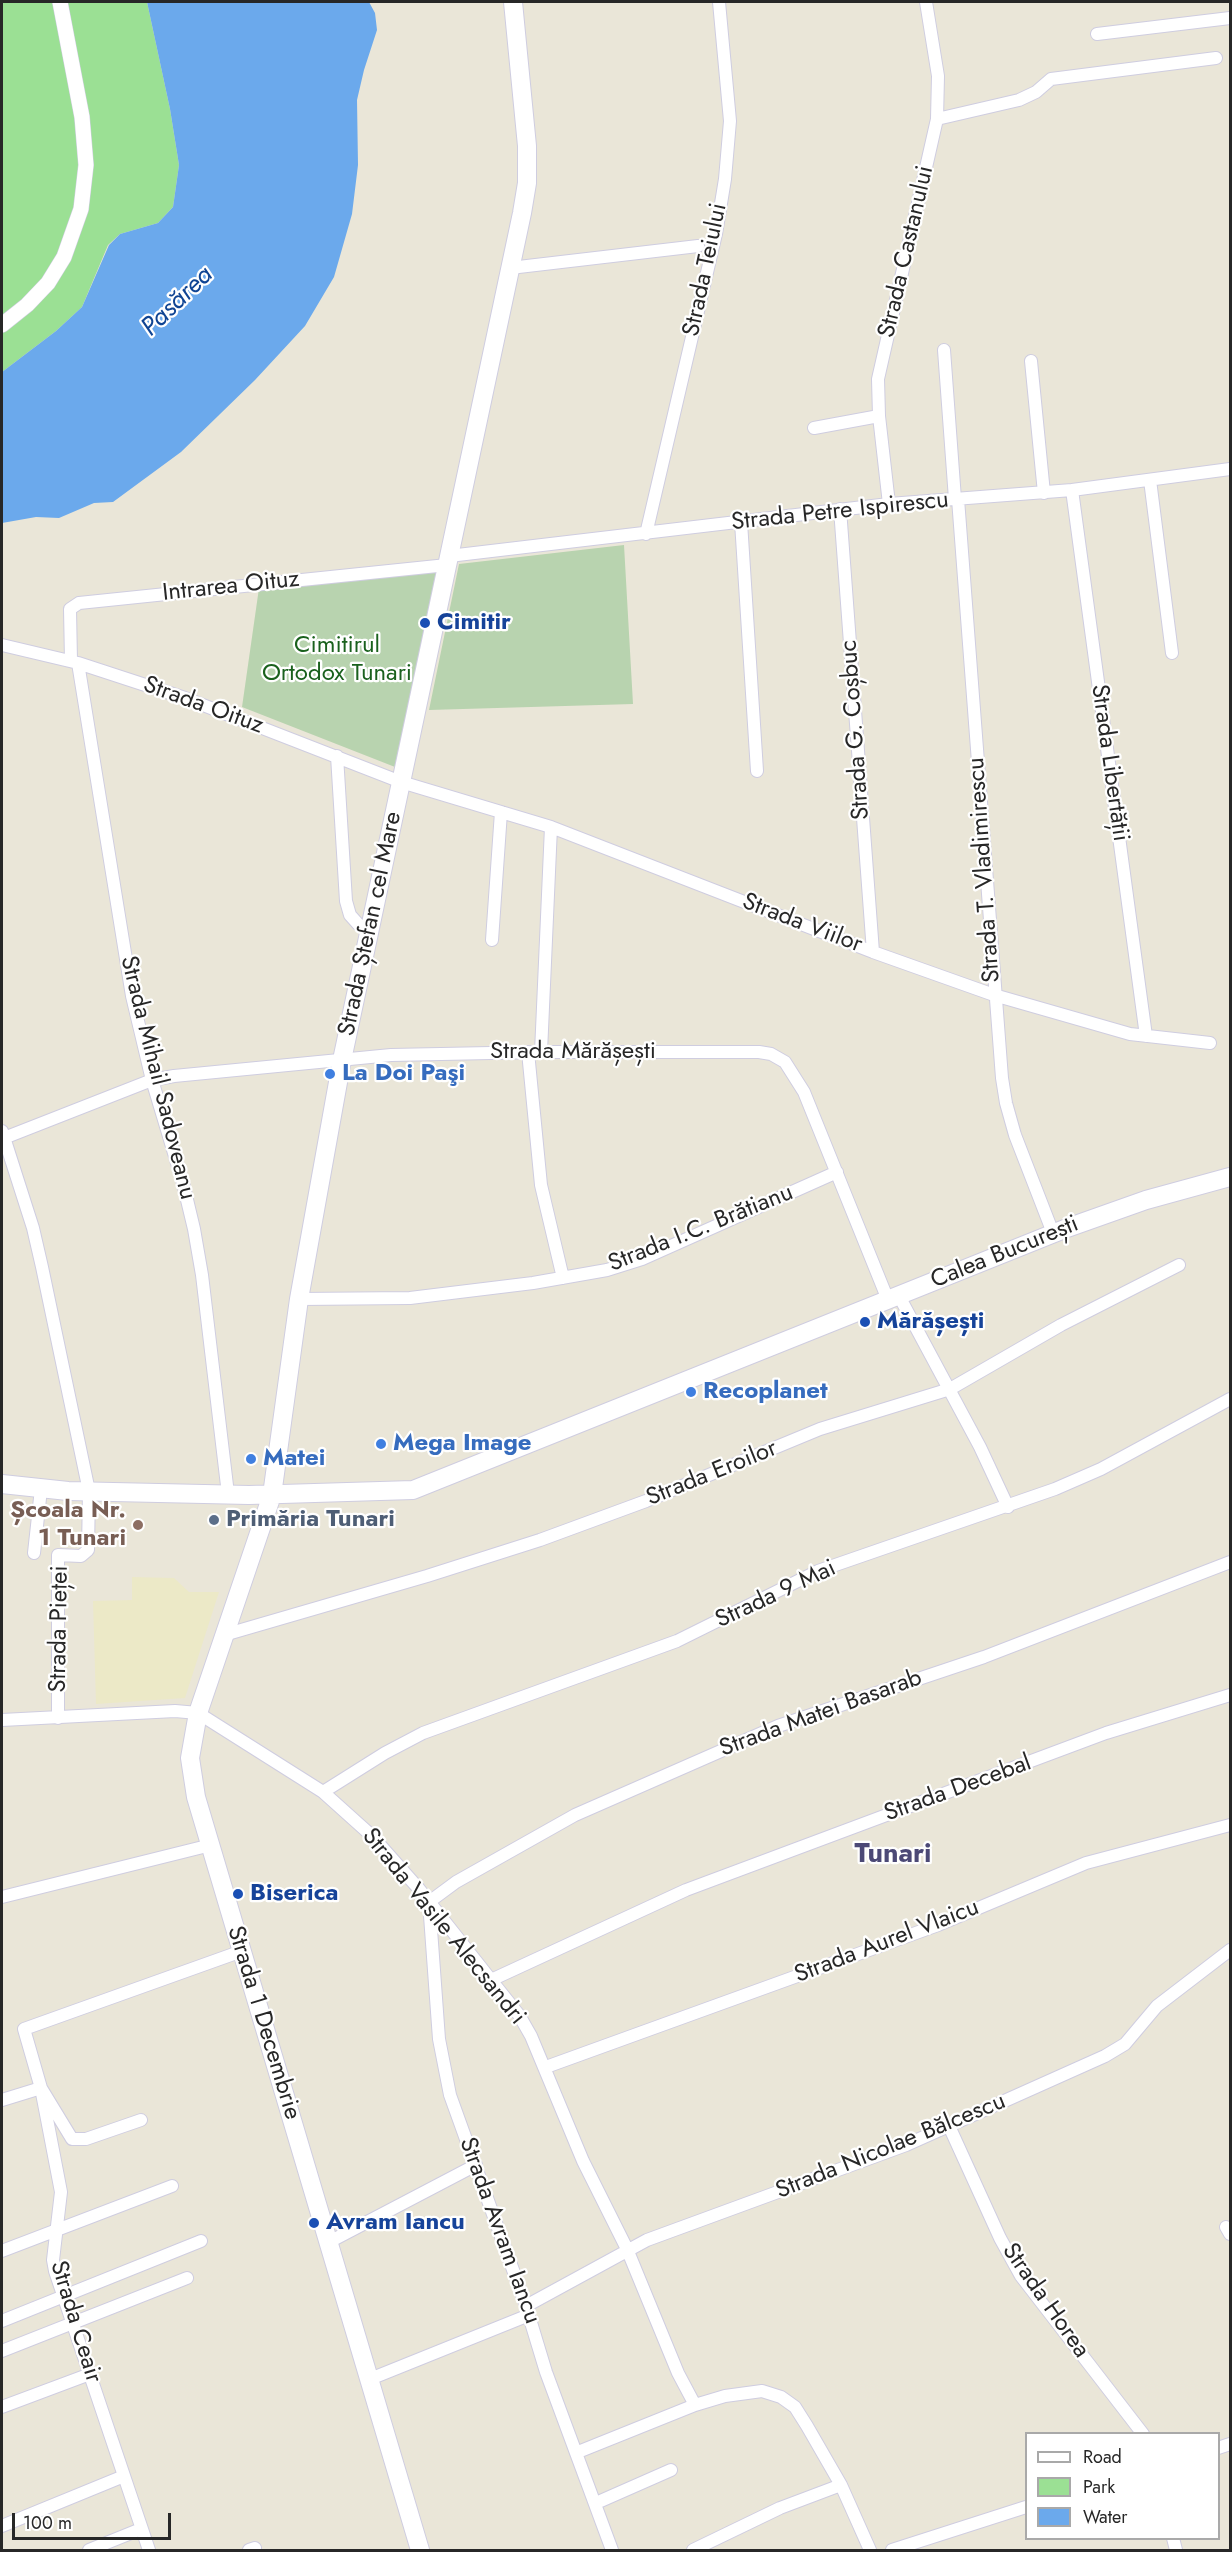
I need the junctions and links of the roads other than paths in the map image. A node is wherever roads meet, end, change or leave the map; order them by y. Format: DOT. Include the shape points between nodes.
graph roads {
  1 [pos="60,2"];
  2 [pos="513,2"];
  3 [pos="719,2"];
  4 [pos="926,2"];
  5 [pos="1230,18"];
  6 [pos="1097,34"];
  7 [pos="1216,58"];
  8 [pos="937,119"];
  9 [pos="698,246"];
  10 [pos="510,268"];
  11 [pos="2,325"];
  12 [pos="944,350"];
  13 [pos="1031,361"];
  14 [pos="879,416"];
  15 [pos="814,428"];
  16 [pos="1230,469"];
  17 [pos="1150,480"];
  18 [pos="1072,490"];
  19 [pos="1044,493"];
  20 [pos="956,499"];
  21 [pos="889,504"];
  22 [pos="840,509"];
  23 [pos="741,522"];
  24 [pos="646,534"];
  25 [pos="448,561"];
  26 [pos="2,645"];
  27 [pos="1172,653"];
  28 [pos="74,662"];
  29 [pos="338,756"];
  30 [pos="757,771"];
  31 [pos="401,782"];
  32 [pos="501,812"];
  33 [pos="551,827"];
  34 [pos="368,931"];
  35 [pos="492,940"];
  36 [pos="873,952"];
  37 [pos="994,994"];
  38 [pos="1146,1036"];
  39 [pos="1210,1043"];
  40 [pos="528,1052"];
  41 [pos="541,1052"];
  42 [pos="342,1060"];
  43 [pos="152,1080"];
  44 [pos="3,1134"];
  45 [pos="837,1172"];
  46 [pos="1230,1177"];
  47 [pos="1053,1233"];
  48 [pos="1179,1265"];
  49 [pos="563,1278"];
  50 [pos="893,1298"];
  51 [pos="299,1299"];
  52 [pos="950,1389"];
  53 [pos="1230,1400"];
  54 [pos="2,1484"];
  55 [pos="40,1489"];
  56 [pos="89,1491"];
  57 [pos="228,1494"];
  58 [pos="272,1495"];
  59 [pos="1008,1507"];
  60 [pos="34,1553"];
  61 [pos="1230,1562"];
  62 [pos="224,1635"];
  63 [pos="1230,1695"];
  64 [pos="198,1713"];
  65 [pos="58,1718"];
  66 [pos="2,1720"];
  67 [pos="323,1792"];
  68 [pos="1230,1825"];
  69 [pos="211,1845"];
  70 [pos="2,1897"];
  71 [pos="429,1902"];
  72 [pos="1230,1950"];
  73 [pos="242,1951"];
  74 [pos="491,1980"];
  75 [pos="546,2067"];
  76 [pos="41,2088"];
  77 [pos="2,2100"];
  78 [pos="141,2120"];
  79 [pos="949,2126"];
  80 [pos="476,2165"];
  81 [pos="172,2186"];
  82 [pos="57,2231"];
  83 [pos="201,2241"];
  84 [pos="329,2242"];
  85 [pos="627,2249"];
  86 [pos="2,2251"];
  87 [pos="187,2278"];
  88 [pos="64,2297"];
  89 [pos="528,2310"];
  90 [pos="2,2321"];
  91 [pos="73,2324"];
  92 [pos="2,2351"];
  93 [pos="90,2374"];
  94 [pos="370,2379"];
  95 [pos="695,2405"];
  96 [pos="2,2407"];
  97 [pos="1142,2432"];
  98 [pos="578,2452"];
  99 [pos="671,2470"];
  100 [pos="124,2476"];
  101 [pos="841,2485"];
  102 [pos="596,2503"];
  103 [pos="1025,2507"];
  104 [pos="2,2526"];
  105 [pos="141,2529"];
  106 [pos="89,2550"];
  107 [pos="149,2550"];
  108 [pos="420,2550"];
  109 [pos="612,2550"];
  110 [pos="693,2550"];
  111 [pos="870,2550"];
  112 [pos="892,2550"];
  1 -- 11 [label="street" via="82,117 86,165 81,209 64,257 48,283"];
  2 -- 10 [label="main road, Strada Ștefan cel Mare" via="528,164"];
  3 -- 24 [label="street, Strada Teiului" via="730,121 725,179 716,234"];
  4 -- 8 [label="street, Strada Castanului" via="938,76"];
  5 -- 6 [label="street"];
  7 -- 8 [label="street" via="1051,79 1019,100"];
  8 -- 14 [label="street, Strada Castanului" via="878,379"];
  9 -- 10 [label="street"];
  10 -- 25 [label="main road, Strada Ștefan cel Mare"];
  12 -- 20 [label="street, Strada T. Vladimirescu"];
  13 -- 19 [label="street"];
  14 -- 15 [label="street"];
  14 -- 21 [label="street, Strada Castanului"];
  16 -- 17 [label="street, Strada Petre Ispirescu"];
  17 -- 18 [label="street, Strada Petre Ispirescu"];
  17 -- 27 [label="street"];
  18 -- 19 [label="street, Strada Petre Ispirescu"];
  18 -- 38 [label="street, Strada Libertății"];
  19 -- 20 [label="street, Strada Petre Ispirescu"];
  20 -- 21 [label="street, Strada Petre Ispirescu"];
  20 -- 37 [label="street, Strada T. Vladimirescu"];
  21 -- 22 [label="street, Strada Petre Ispirescu"];
  22 -- 23 [label="street, Strada Petre Ispirescu"];
  22 -- 36 [label="street, Strada G. Coșbuc"];
  23 -- 24 [label="street, Strada Petre Ispirescu"];
  23 -- 30 [label="street"];
  24 -- 25 [label="street, Strada Petre Ispirescu"];
  25 -- 28 [label="street, Intrarea Oituz" via="79,603 70,609"];
  25 -- 31 [label="main road, Strada Ștefan cel Mare"];
  26 -- 28 [label="street, Strada Oituz"];
  28 -- 29 [label="street, Strada Oituz" via="185,698"];
  28 -- 43 [label="street, Strada Mihail Sadoveanu" via="125,954"];
  29 -- 31 [label="street, Strada Oituz"];
  29 -- 34 [label="street" via="346,901 350,915"];
  31 -- 32 [label="street, Strada Viilor"];
  31 -- 34 [label="main road, Strada Ștefan cel Mare"];
  32 -- 33 [label="street, Strada Viilor"];
  32 -- 35 [label="street"];
  33 -- 36 [label="street, Strada Viilor"];
  33 -- 41 [label="street"];
  34 -- 42 [label="main road, Strada Ștefan cel Mare"];
  36 -- 37 [label="street, Strada Viilor"];
  37 -- 38 [label="street, Strada Viilor"];
  37 -- 47 [label="street, Strada T. Vladimirescu" via="1006,1103"];
  38 -- 39 [label="street, Strada Viilor"];
  40 -- 41 [label="street, Strada Mărășești"];
  40 -- 42 [label="street, Strada Mărășești" via="391,1054"];
  40 -- 49 [label="street" via="541,1185"];
  41 -- 45 [label="street, Strada Mărășești" via="771,1054 784,1062 804,1092"];
  42 -- 43 [label="street, Strada Mărășești"];
  42 -- 51 [label="main road, Strada Ștefan cel Mare"];
  43 -- 44 [label="street, Strada Mărășești"];
  43 -- 57 [label="street, Strada Mihail Sadoveanu" via="194,1229"];
  44 -- 56 [label="street" via="42,1267"];
  45 -- 49 [label="street, Strada I.C. Brătianu" via="642,1259"];
  45 -- 50 [label="street, Strada Mărășești"];
  46 -- 47 [label="main road, Calea București" via="1124,1207"];
  47 -- 50 [label="main road, Calea București"];
  48 -- 52 [label="street, Strada Eroilor" via="1061,1325"];
  49 -- 51 [label="street, Strada I.C. Brătianu" via="410,1298"];
  50 -- 52 [label="street, Strada Mărășești"];
  50 -- 58 [label="main road, Calea București" via="421,1488"];
  51 -- 58 [label="main road, Strada Ștefan cel Mare"];
  52 -- 59 [label="street, Strada Mărășești"];
  52 -- 62 [label="street, Strada Eroilor" via="820,1429 550,1537"];
  53 -- 59 [label="street, Strada 9 Mai" via="1101,1469"];
  54 -- 55 [label="main road, Calea București"];
  55 -- 56 [label="main road, Calea București"];
  55 -- 60 [label="street"];
  56 -- 57 [label="main road, Calea București"];
  56 -- 65 [label="street, Strada Pieței" via="88,1550 81,1556 58,1555"];
  57 -- 58 [label="main road, Calea București"];
  58 -- 62 [label="main road, Strada 1 Decembrie"];
  59 -- 67 [label="street, Strada 9 Mai" via="818,1571 677,1641 423,1733"];
  61 -- 71 [label="street, Strada Matei Basarab" via="984,1657 756,1735 574,1815 456,1882"];
  62 -- 64 [label="main road, Strada 1 Decembrie"];
  63 -- 74 [label="street, Strada Decebal" via="1106,1733 686,1890"];
  64 -- 65 [label="street"];
  64 -- 67 [label="street, Strada Vasile Alecsandri"];
  64 -- 69 [label="main road, Strada 1 Decembrie" via="190,1758 191,1777"];
  65 -- 66 [label="street"];
  67 -- 71 [label="street, Strada Vasile Alecsandri" via="372,1836"];
  68 -- 75 [label="street, Strada Aurel Vlaicu" via="1078,1866 938,1925"];
  69 -- 70 [label="street"];
  69 -- 73 [label="main road, Strada 1 Decembrie"];
  71 -- 74 [label="street, Strada Vasile Alecsandri"];
  71 -- 80 [label="street, Strada Avram Iancu" via="443,2068"];
  72 -- 79 [label="street, Strada Nicolae Bălcescu" via="1157,2006 1125,2044 1106,2056"];
  73 -- 76 [label="street" via="26,2028 23,2033"];
  73 -- 84 [label="main road, Strada 1 Decembrie"];
  74 -- 75 [label="street, Strada Vasile Alecsandri" via="519,2015"];
  75 -- 85 [label="street, Strada Vasile Alecsandri" via="583,2161"];
  76 -- 77 [label="street"];
  76 -- 78 [label="street" via="72,2139 86,2139"];
  76 -- 82 [label="street, Strada Ceair" via="61,2192"];
  79 -- 85 [label="street, Strada Nicolae Bălcescu"];
  79 -- 97 [label="street, Strada Horea" via="1021,2276"];
  80 -- 84 [label="street"];
  80 -- 89 [label="street, Strada Avram Iancu"];
  81 -- 82 [label="street"];
  82 -- 86 [label="street"];
  82 -- 88 [label="street, Strada Ceair" via="53,2260"];
  83 -- 88 [label="street"];
  84 -- 94 [label="main road, Strada 1 Decembrie"];
  85 -- 89 [label="street, Strada Nicolae Bălcescu"];
  85 -- 95 [label="street, Strada Vasile Alecsandri"];
  87 -- 91 [label="street"];
  88 -- 90 [label="street"];
  88 -- 91 [label="street, Strada Ceair"];
  89 -- 94 [label="street, Strada Nicolae Bălcescu"];
  89 -- 98 [label="street, Strada Avram Iancu" via="546,2372"];
  91 -- 92 [label="street"];
  91 -- 93 [label="street, Strada Ceair"];
  93 -- 96 [label="street"];
  93 -- 100 [label="street, Strada Ceair"];
  94 -- 108 [label="main road, Strada 1 Decembrie"];
  95 -- 98 [label="street"];
  95 -- 101 [label="street" via="762,2391 781,2397 795,2408"];
  98 -- 102 [label="street, Strada Avram Iancu"];
  99 -- 102 [label="street"];
  100 -- 104 [label="street"];
  100 -- 105 [label="street, Strada Ceair"];
  101 -- 110 [label="street" via="780,2508"];
  101 -- 111 [label="street"];
  102 -- 109 [label="street, Strada Avram Iancu"];
  103 -- 112 [label="street"];
  105 -- 106 [label="street"];
  105 -- 107 [label="street, Strada Ceair"];
}
